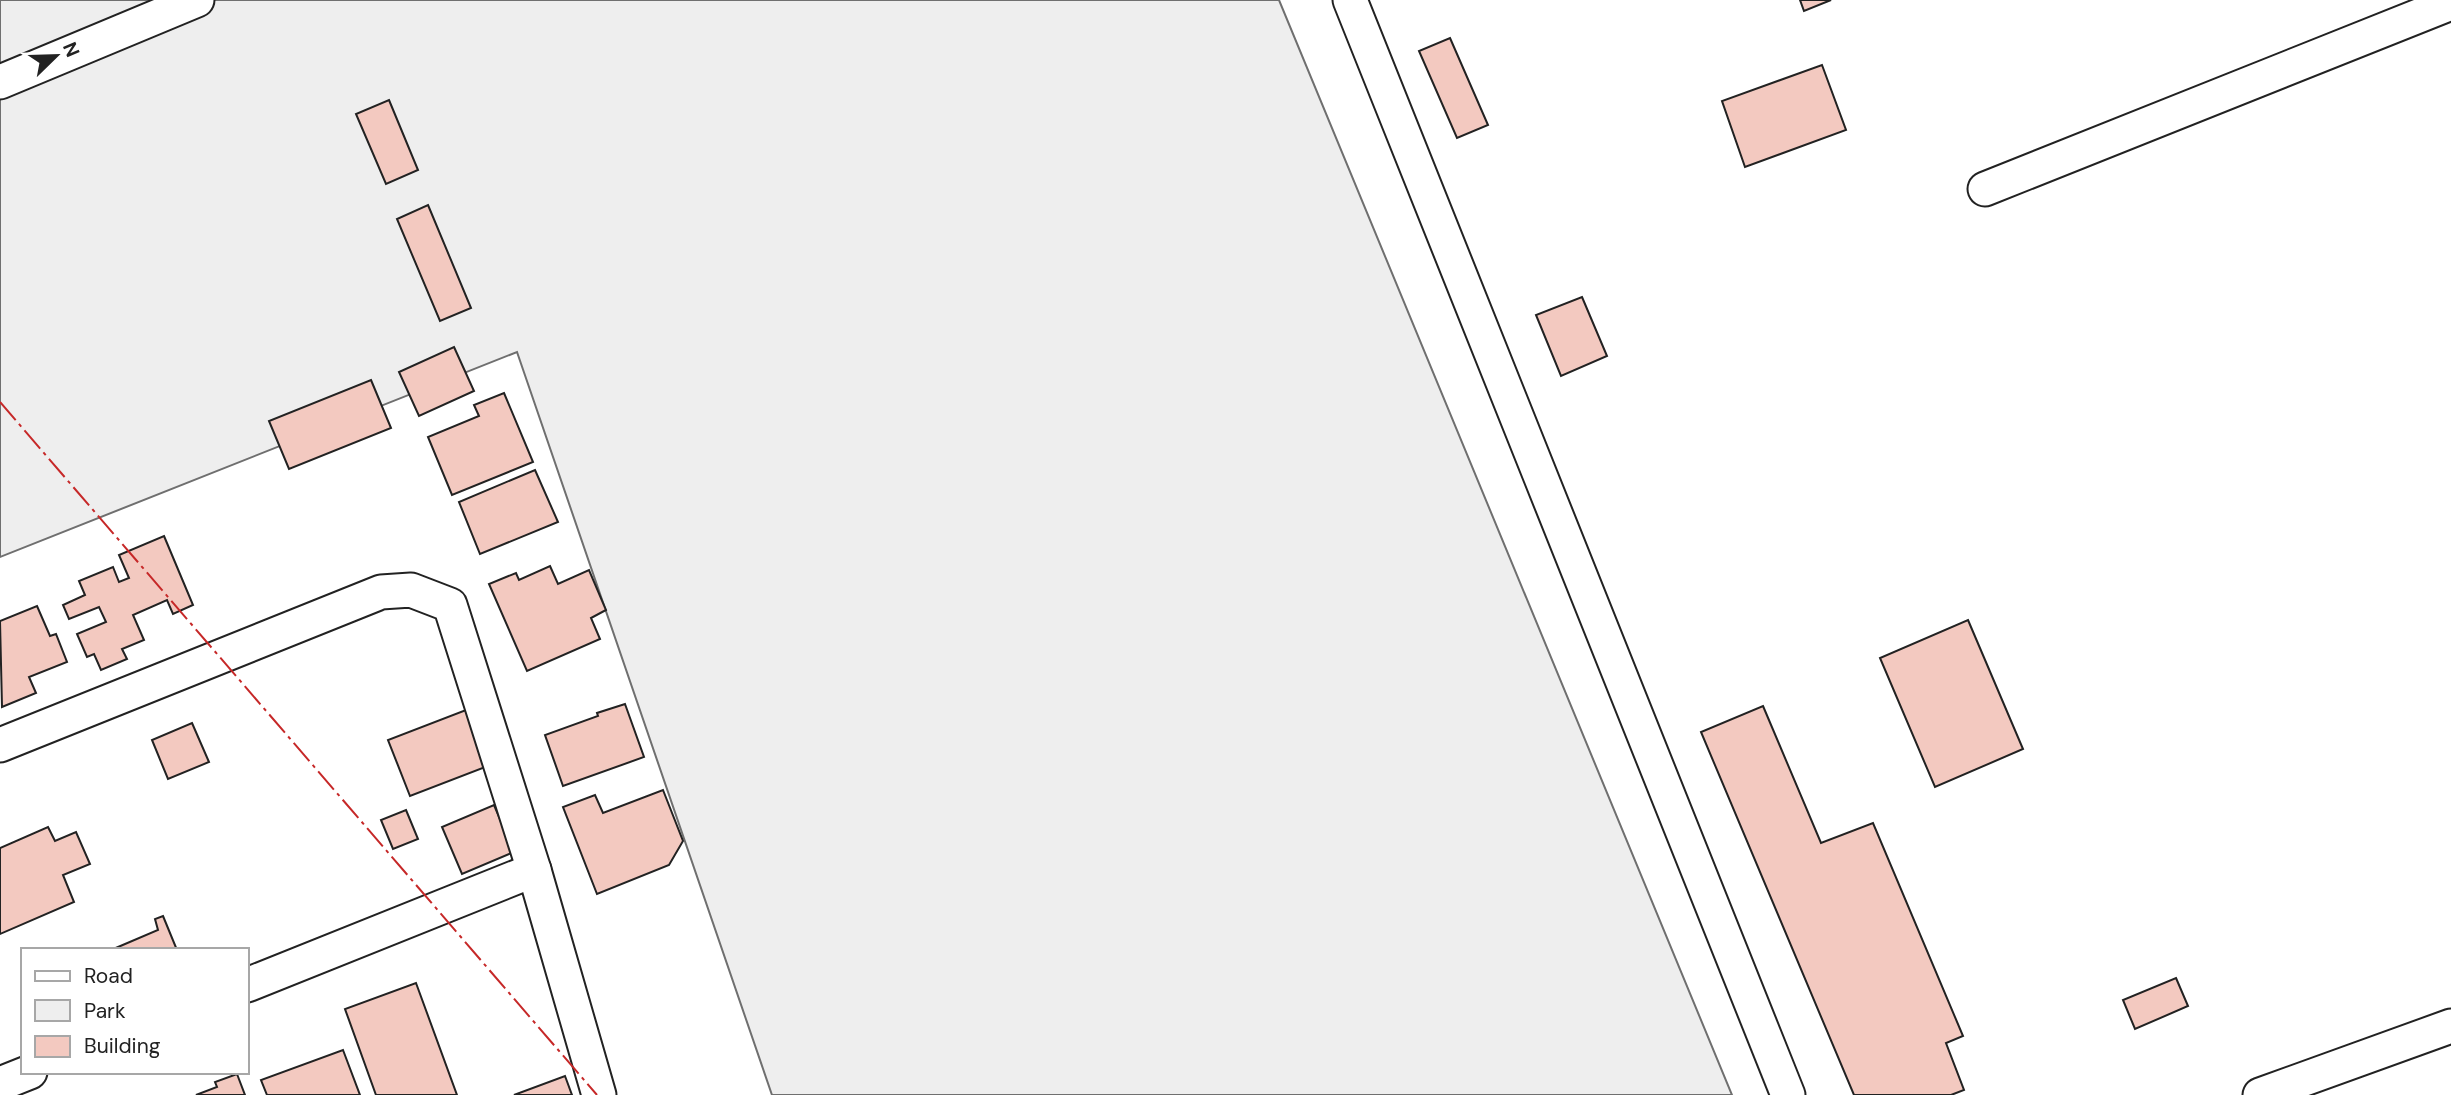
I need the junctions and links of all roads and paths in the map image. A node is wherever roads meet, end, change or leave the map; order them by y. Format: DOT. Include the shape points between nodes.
graph roads {
  1 [pos="197,0"];
  2 [pos="1350,0"];
  3 [pos="2451,3"];
  4 [pos="0,82"];
  5 [pos="1985,189"];
  6 [pos="0,744"];
  7 [pos="534,870"];
  8 [pos="248,985"];
  9 [pos="2451,1026"];
  10 [pos="25,1074"];
  11 [pos="0,1084"];
  12 [pos="599,1095"];
  13 [pos="1788,1095"];
  14 [pos="2260,1095"];
  1 -- 4 [label="street"];
  2 -- 13 [label="street"];
  3 -- 5 [label="street"];
  6 -- 7 [label="street" via="381,592 411,590 450,606"];
  7 -- 8 [label="street"];
  7 -- 12 [label="street"];
  9 -- 14 [label="street"];
  10 -- 11 [label="street"];
}
